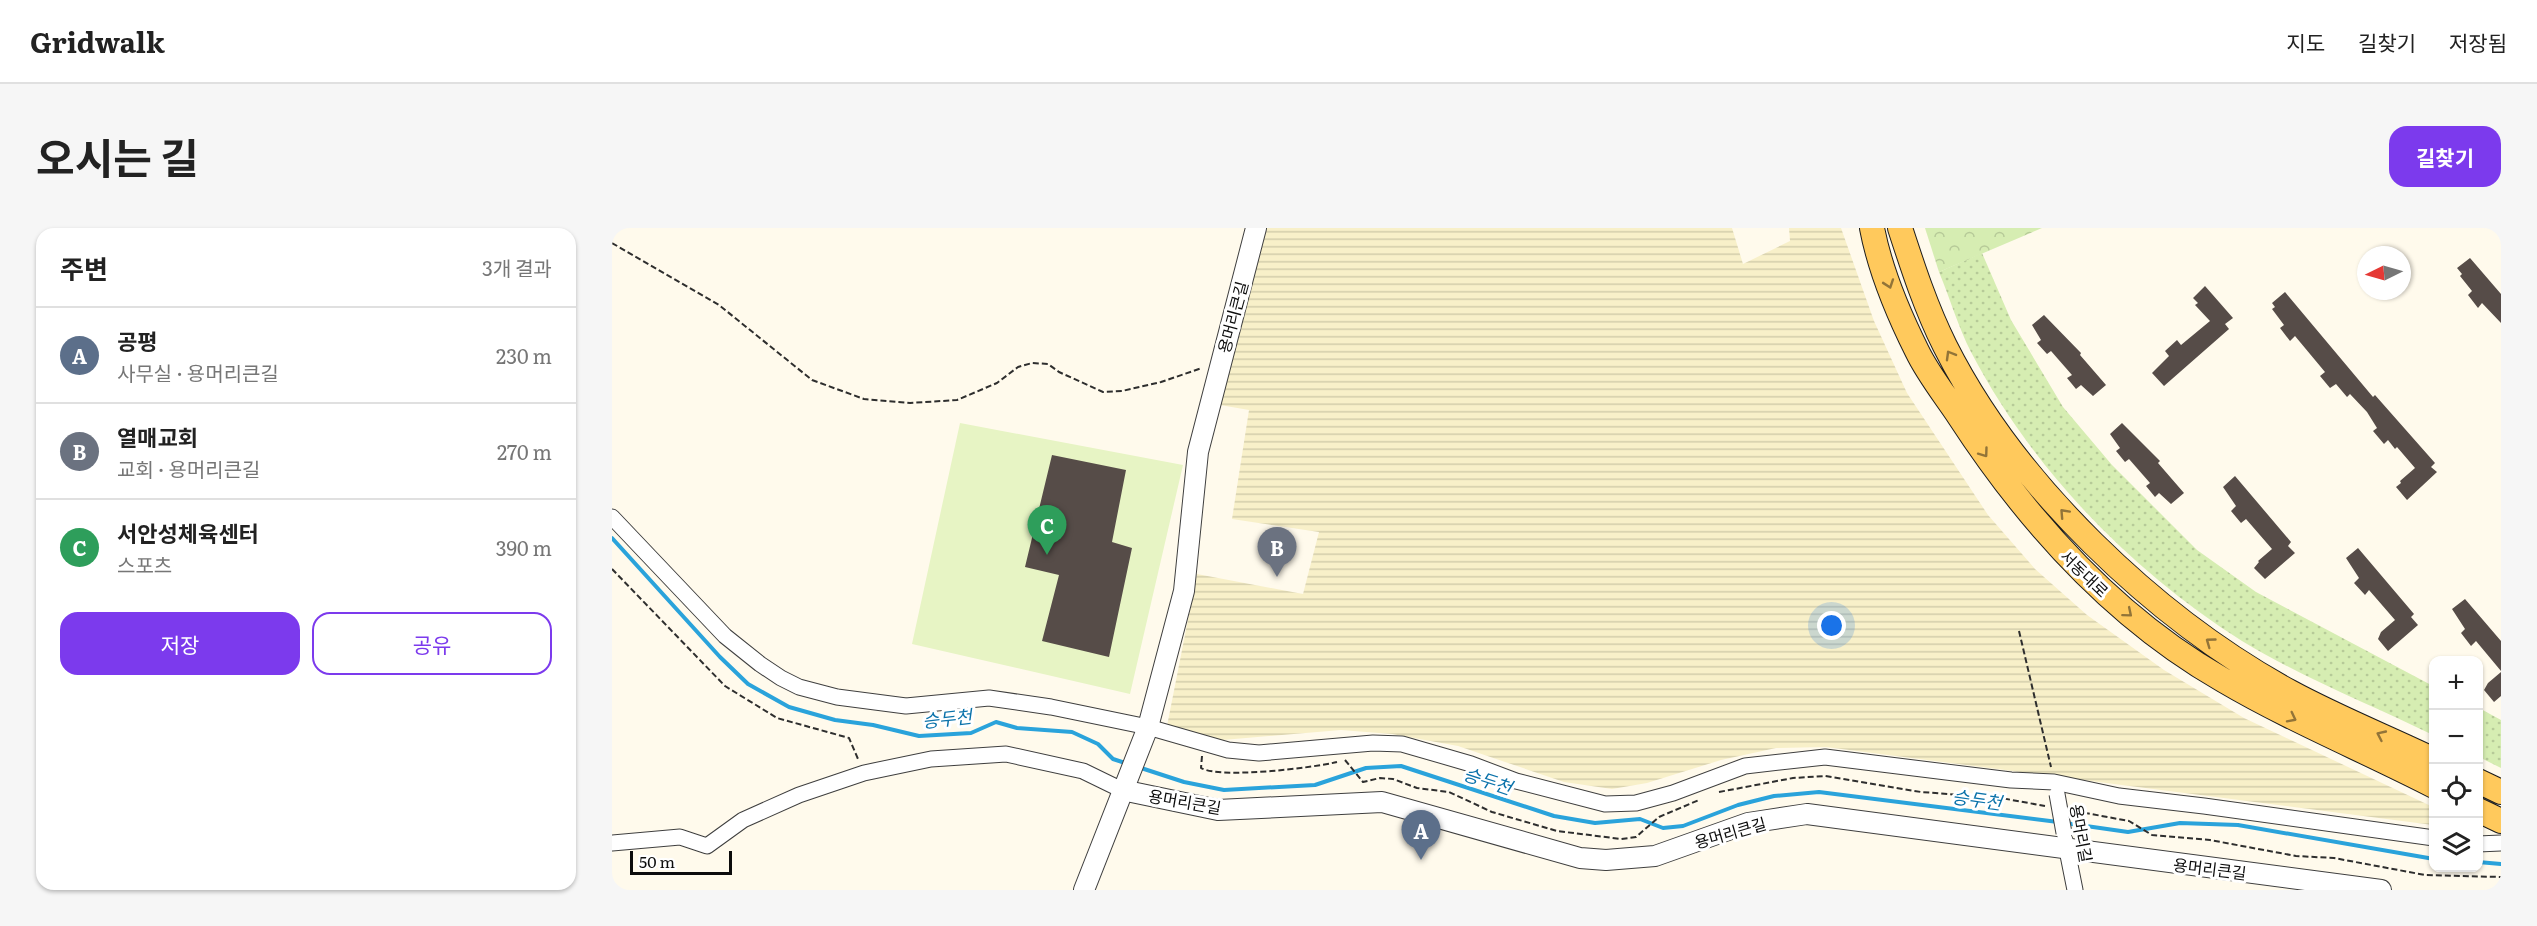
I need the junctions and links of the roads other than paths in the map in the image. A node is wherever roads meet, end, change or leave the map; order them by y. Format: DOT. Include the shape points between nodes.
graph roads {
  1 [pos="1256,228"];
  2 [pos="1872,228"];
  3 [pos="1900,228"];
  4 [pos="612,517"];
  5 [pos="1147,731"];
  6 [pos="2429,758"];
  7 [pos="1126,783"];
  8 [pos="2483,783"];
  9 [pos="2429,784"];
  10 [pos="2056,788"];
  11 [pos="2501,792"];
  12 [pos="2483,812"];
  13 [pos="2501,821"];
  14 [pos="2429,837"];
  15 [pos="2065,841"];
  16 [pos="612,843"];
  17 [pos="2501,843"];
  18 [pos="2483,844"];
  19 [pos="1084,890"];
  20 [pos="2075,890"];
  21 [pos="2381,890"];
  1 -- 5 [label="street, 용머리큰길" via="1198,452 1184,591"];
  2 -- 9 [label="main road, 서동대로, one-way" via="1891,291 1917,352 2024,509 2086,577 2151,632 2221,679 2293,719"];
  6 -- 3 [label="main road, 서동대로, one-way" via="2290,692 2222,650 2176,617 2090,541 2022,462 1970,389 1925,302"];
  4 -- 5 [label="street" via="725,636 774,674 800,687 837,697 906,706 989,698 1051,707"];
  5 -- 7 [label="street, 용머리큰길"];
  5 -- 10 [label="street" via="1228,750 1259,753 1402,744 1516,781 1605,804 1636,803 1673,793 1745,766 1825,757"];
  7 -- 15 [label="street, 용머리큰길" via="1218,810 1382,802 1580,858 1606,860 1655,856 1748,823 1807,814"];
  7 -- 16 [label="street" via="1006,754 931,759 864,773 799,795 743,820 707,846 680,837"];
  7 -- 19 [label="street, 용머리큰길"];
  8 -- 11 [label="main road"];
  10 -- 14 [label="street"];
  10 -- 15 [label="street, 용머리길, bridge"];
  12 -- 13 [label="main road"];
  15 -- 20 [label="street, 용머리길"];
  15 -- 21 [label="street, 용머리큰길"];
  17 -- 18 [label="street"];
}
